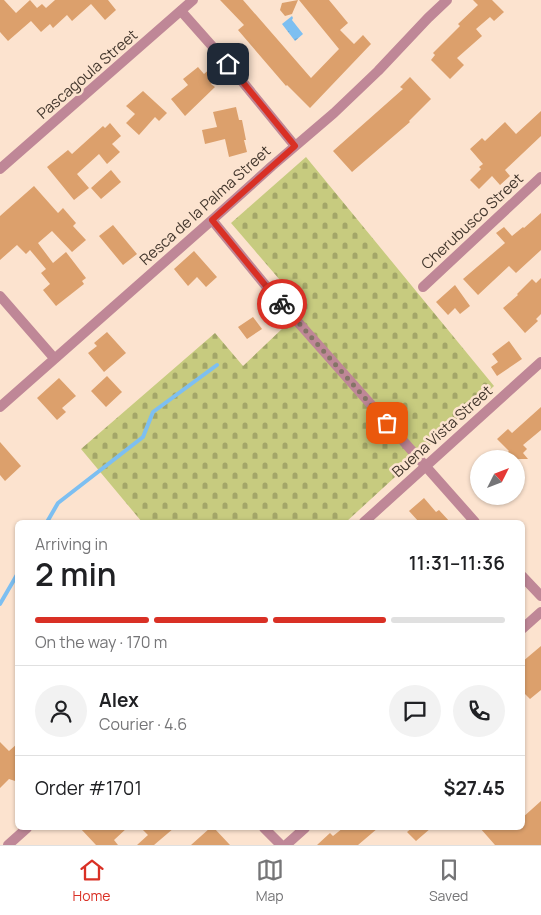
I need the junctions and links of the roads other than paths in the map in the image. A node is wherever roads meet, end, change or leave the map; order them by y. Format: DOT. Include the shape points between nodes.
graph roads {
  1 [pos="193,0"];
  2 [pos="447,0"];
  3 [pos="181,11"];
  4 [pos="295,146"];
  5 [pos="0,169"];
  6 [pos="541,177"];
  7 [pos="212,220"];
  8 [pos="423,286"];
  9 [pos="0,296"];
  10 [pos="54,358"];
  11 [pos="541,362"];
  12 [pos="0,407"];
  13 [pos="426,467"];
  14 [pos="366,520"];
  15 [pos="473,520"];
  16 [pos="525,579"];
  17 [pos="541,596"];
  18 [pos="541,612"];
  19 [pos="525,626"];
  20 [pos="26,830"];
  21 [pos="266,830"];
  22 [pos="303,830"];
  23 [pos="8,845"];
  24 [pos="280,845"];
  25 [pos="286,845"];
  1 -- 3 [label="street, Pascagoula Street"];
  2 -- 4 [label="street, Resca de la Palma Street" via="378,71"];
  3 -- 4 [label="street"];
  3 -- 5 [label="street, Pascagoula Street"];
  4 -- 7 [label="street, Resca de la Palma Street"];
  6 -- 8 [label="street, Cherubusco Street"];
  7 -- 10 [label="street, Resca de la Palma Street"];
  7 -- 13 [label="street"];
  9 -- 10 [label="street"];
  10 -- 12 [label="street, Resca de la Palma Street"];
  11 -- 13 [label="street, Buena Vista Street"];
  13 -- 14 [label="street, Buena Vista Street"];
  13 -- 15 [label="street"];
  16 -- 17 [label="street"];
  18 -- 19 [label="street"];
  20 -- 23 [label="street"];
  21 -- 24 [label="street"];
  22 -- 25 [label="street"];
}
